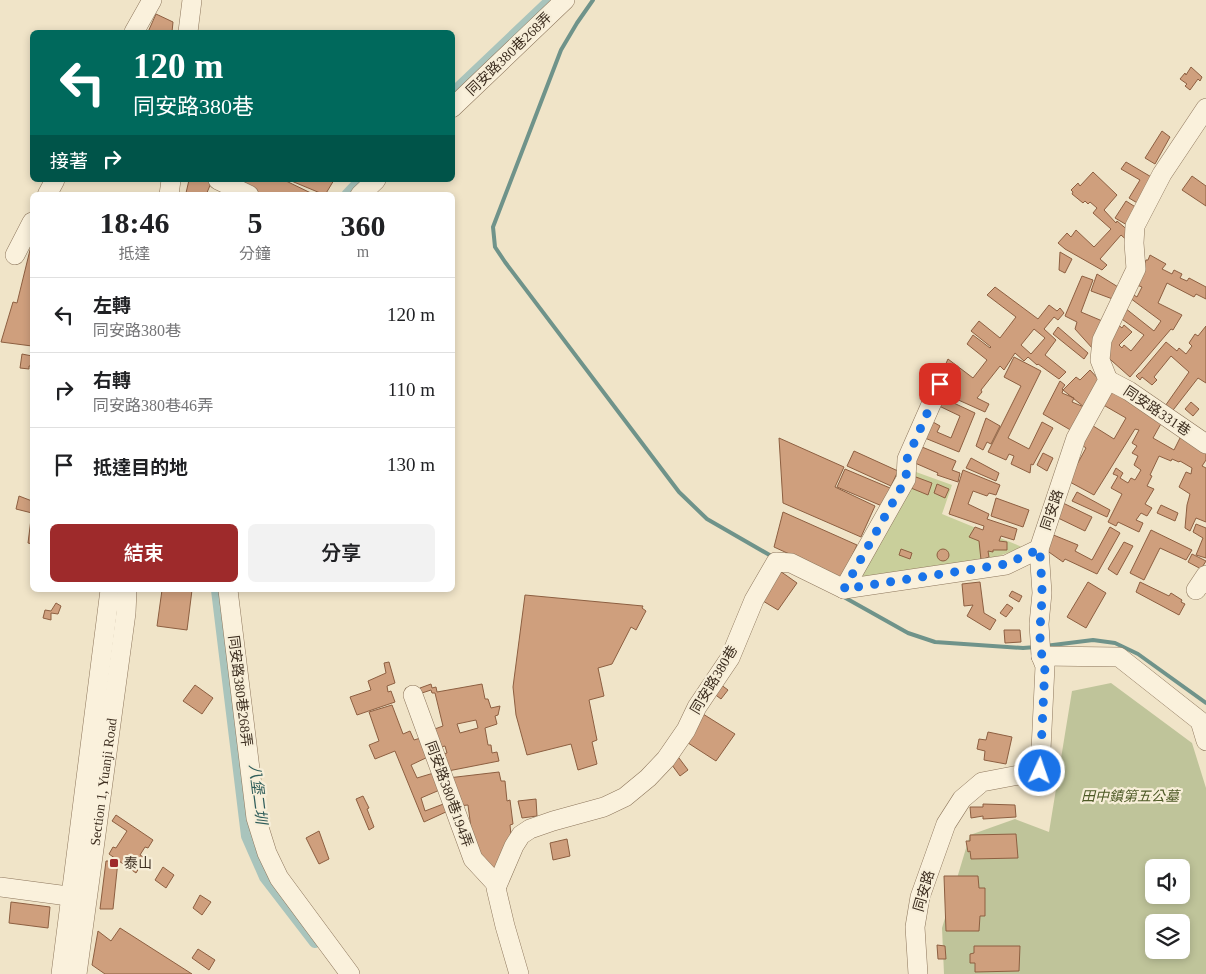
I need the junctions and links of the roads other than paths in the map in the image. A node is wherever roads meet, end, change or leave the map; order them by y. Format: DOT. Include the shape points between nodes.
graph roads {
  1 [pos="152,0"];
  2 [pos="192,0"];
  3 [pos="564,0"];
  4 [pos="135,30"];
  5 [pos="188,30"];
  6 [pos="455,105"];
  7 [pos="1206,108"];
  8 [pos="222,182"];
  9 [pos="374,182"];
  10 [pos="244,192"];
  11 [pos="363,192"];
  12 [pos="30,226"];
  13 [pos="15,255"];
  14 [pos="1108,380"];
  15 [pos="940,384"];
  16 [pos="1206,444"];
  17 [pos="1040,549"];
  18 [pos="844,589"];
  19 [pos="110,592"];
  20 [pos="127,592"];
  21 [pos="228,592"];
  22 [pos="1041,656"];
  23 [pos="413,695"];
  24 [pos="1206,741"];
  25 [pos="497,885"];
  26 [pos="0,887"];
  27 [pos="79,898"];
  28 [pos="61,974"];
  29 [pos="78,974"];
  30 [pos="350,974"];
  31 [pos="519,974"];
  32 [pos="918,974"];
  1 -- 4 [label="street"];
  2 -- 5 [label="street"];
  3 -- 6 [label="street, 同安路380巷268弄"];
  7 -- 14 [label="street" via="1162,174 1135,226 1136,269 1102,340 1100,360"];
  8 -- 10 [label="street"];
  9 -- 11 [label="street"];
  12 -- 13 [label="street"];
  14 -- 16 [label="street, 同安路331巷"];
  14 -- 17 [label="street, 同安路" via="1076,438"];
  15 -- 18 [label="street" via="907,459 906,479"];
  17 -- 18 [label="street" via="1006,564"];
  17 -- 22 [label="street, 同安路"];
  18 -- 25 [label="street, 同安路380巷" via="791,563 776,562 754,600 730,658 666,759 625,797 604,807 530,829 521,835"];
  19 -- 27 [label="street, Section 1, Yuanji Road"];
  20 -- 27 [label="street, Section 1, Yuanji Road"];
  21 -- 30 [label="street, 同安路380巷268弄" via="256,818 267,853 279,878"];
  22 -- 24 [label="street" via="1119,657 1200,721"];
  22 -- 32 [label="street, 同安路" via="1045,666 1040,771 982,782 962,800 946,824 920,897 915,927"];
  23 -- 25 [label="street, 同安路380巷194弄" via="473,859"];
  25 -- 31 [label="street"];
  26 -- 27 [label="street"];
  27 -- 28 [label="street, Section 1, Yuanji Road"];
  27 -- 29 [label="street, Section 1, Yuanji Road"];
}
